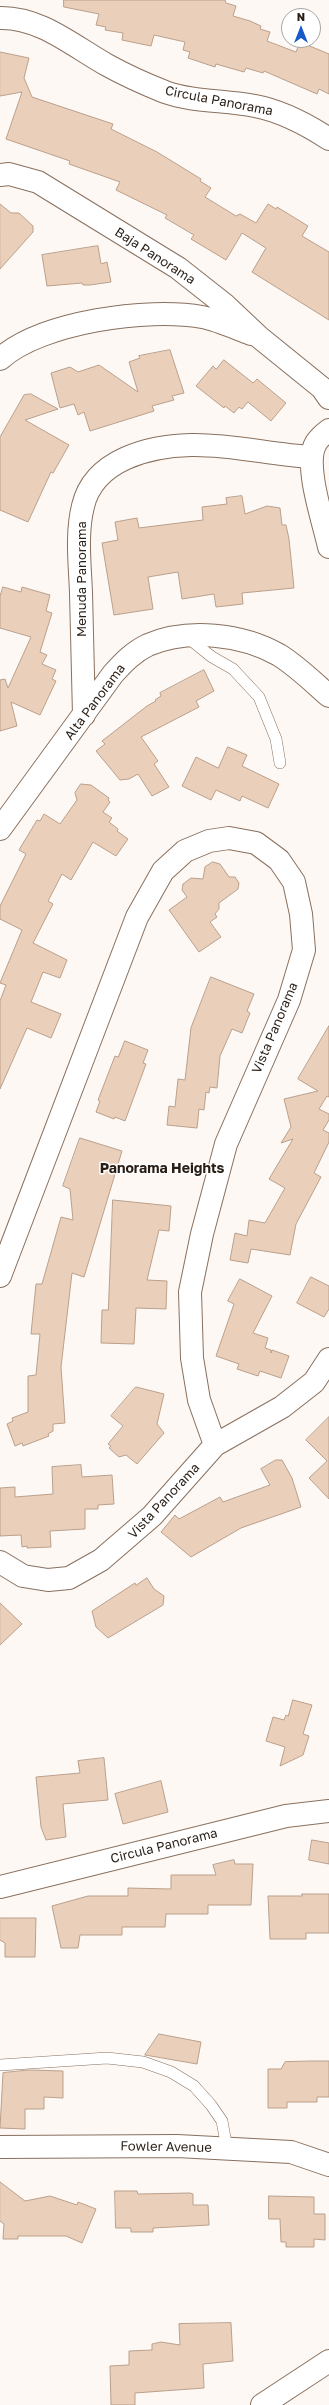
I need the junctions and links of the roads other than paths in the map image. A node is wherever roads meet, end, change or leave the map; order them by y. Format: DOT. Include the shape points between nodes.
graph roads {
  1 [pos="0,18"];
  2 [pos="329,139"];
  3 [pos="0,175"];
  4 [pos="259,337"];
  5 [pos="0,359"];
  6 [pos="329,398"];
  7 [pos="329,430"];
  8 [pos="312,457"];
  9 [pos="329,547"];
  10 [pos="186,637"];
  11 [pos="329,696"];
  12 [pos="84,715"];
  13 [pos="280,763"];
  14 [pos="0,829"];
  15 [pos="0,1276"];
  16 [pos="329,1359"];
  17 [pos="215,1445"];
  18 [pos="0,1562"];
  19 [pos="329,1810"];
  20 [pos="0,1886"];
  21 [pos="0,2065"];
  22 [pos="0,2147"];
  23 [pos="227,2149"];
  24 [pos="329,2165"];
  25 [pos="329,2361"];
  26 [pos="262,2405"];
  1 -- 2 [label="street, Circula Panorama" via="17,18 50,31 107,65 166,92 197,99 255,106 308,125"];
  3 -- 4 [label="street, Baja Panorama" via="9,174 38,182 178,268 225,305"];
  4 -- 5 [label="street" via="203,317 139,315 60,329 25,343"];
  4 -- 6 [label="street, Baja Panorama" via="322,388"];
  7 -- 8 [label="street" via="316,444"];
  8 -- 9 [label="street"];
  8 -- 12 [label="street, Menuda Panorama" via="191,445 137,453 117,462 101,475 89,490 83,504 80,524"];
  10 -- 11 [label="street, Alta Panorama" via="225,637 261,647 286,660"];
  10 -- 12 [label="street, Alta Panorama" via="152,644 127,659"];
  10 -- 13 [label="lane" via="212,658 233,669 259,697 276,739"];
  12 -- 14 [label="street, Alta Panorama"];
  15 -- 17 [label="street, Vista Panorama" via="137,917 163,871 185,851 209,841 228,838 256,843 279,860 294,882 301,914 304,950 289,1000 226,1144 202,1234 190,1292 192,1358 199,1400"];
  16 -- 17 [label="street, Vista Panorama" via="314,1382 282,1407"];
  17 -- 18 [label="street, Vista Panorama" via="152,1516 124,1543 84,1571 59,1580 42,1580 23,1576"];
  19 -- 20 [label="street, Circula Panorama" via="286,1816"];
  21 -- 23 [label="lane" via="107,2058 143,2062 171,2072 194,2086 211,2105 222,2121"];
  22 -- 23 [label="street, Fowler Avenue" via="177,2146"];
  23 -- 24 [label="street, Fowler Avenue" via="291,2152"];
  25 -- 26 [label="street"];
}
